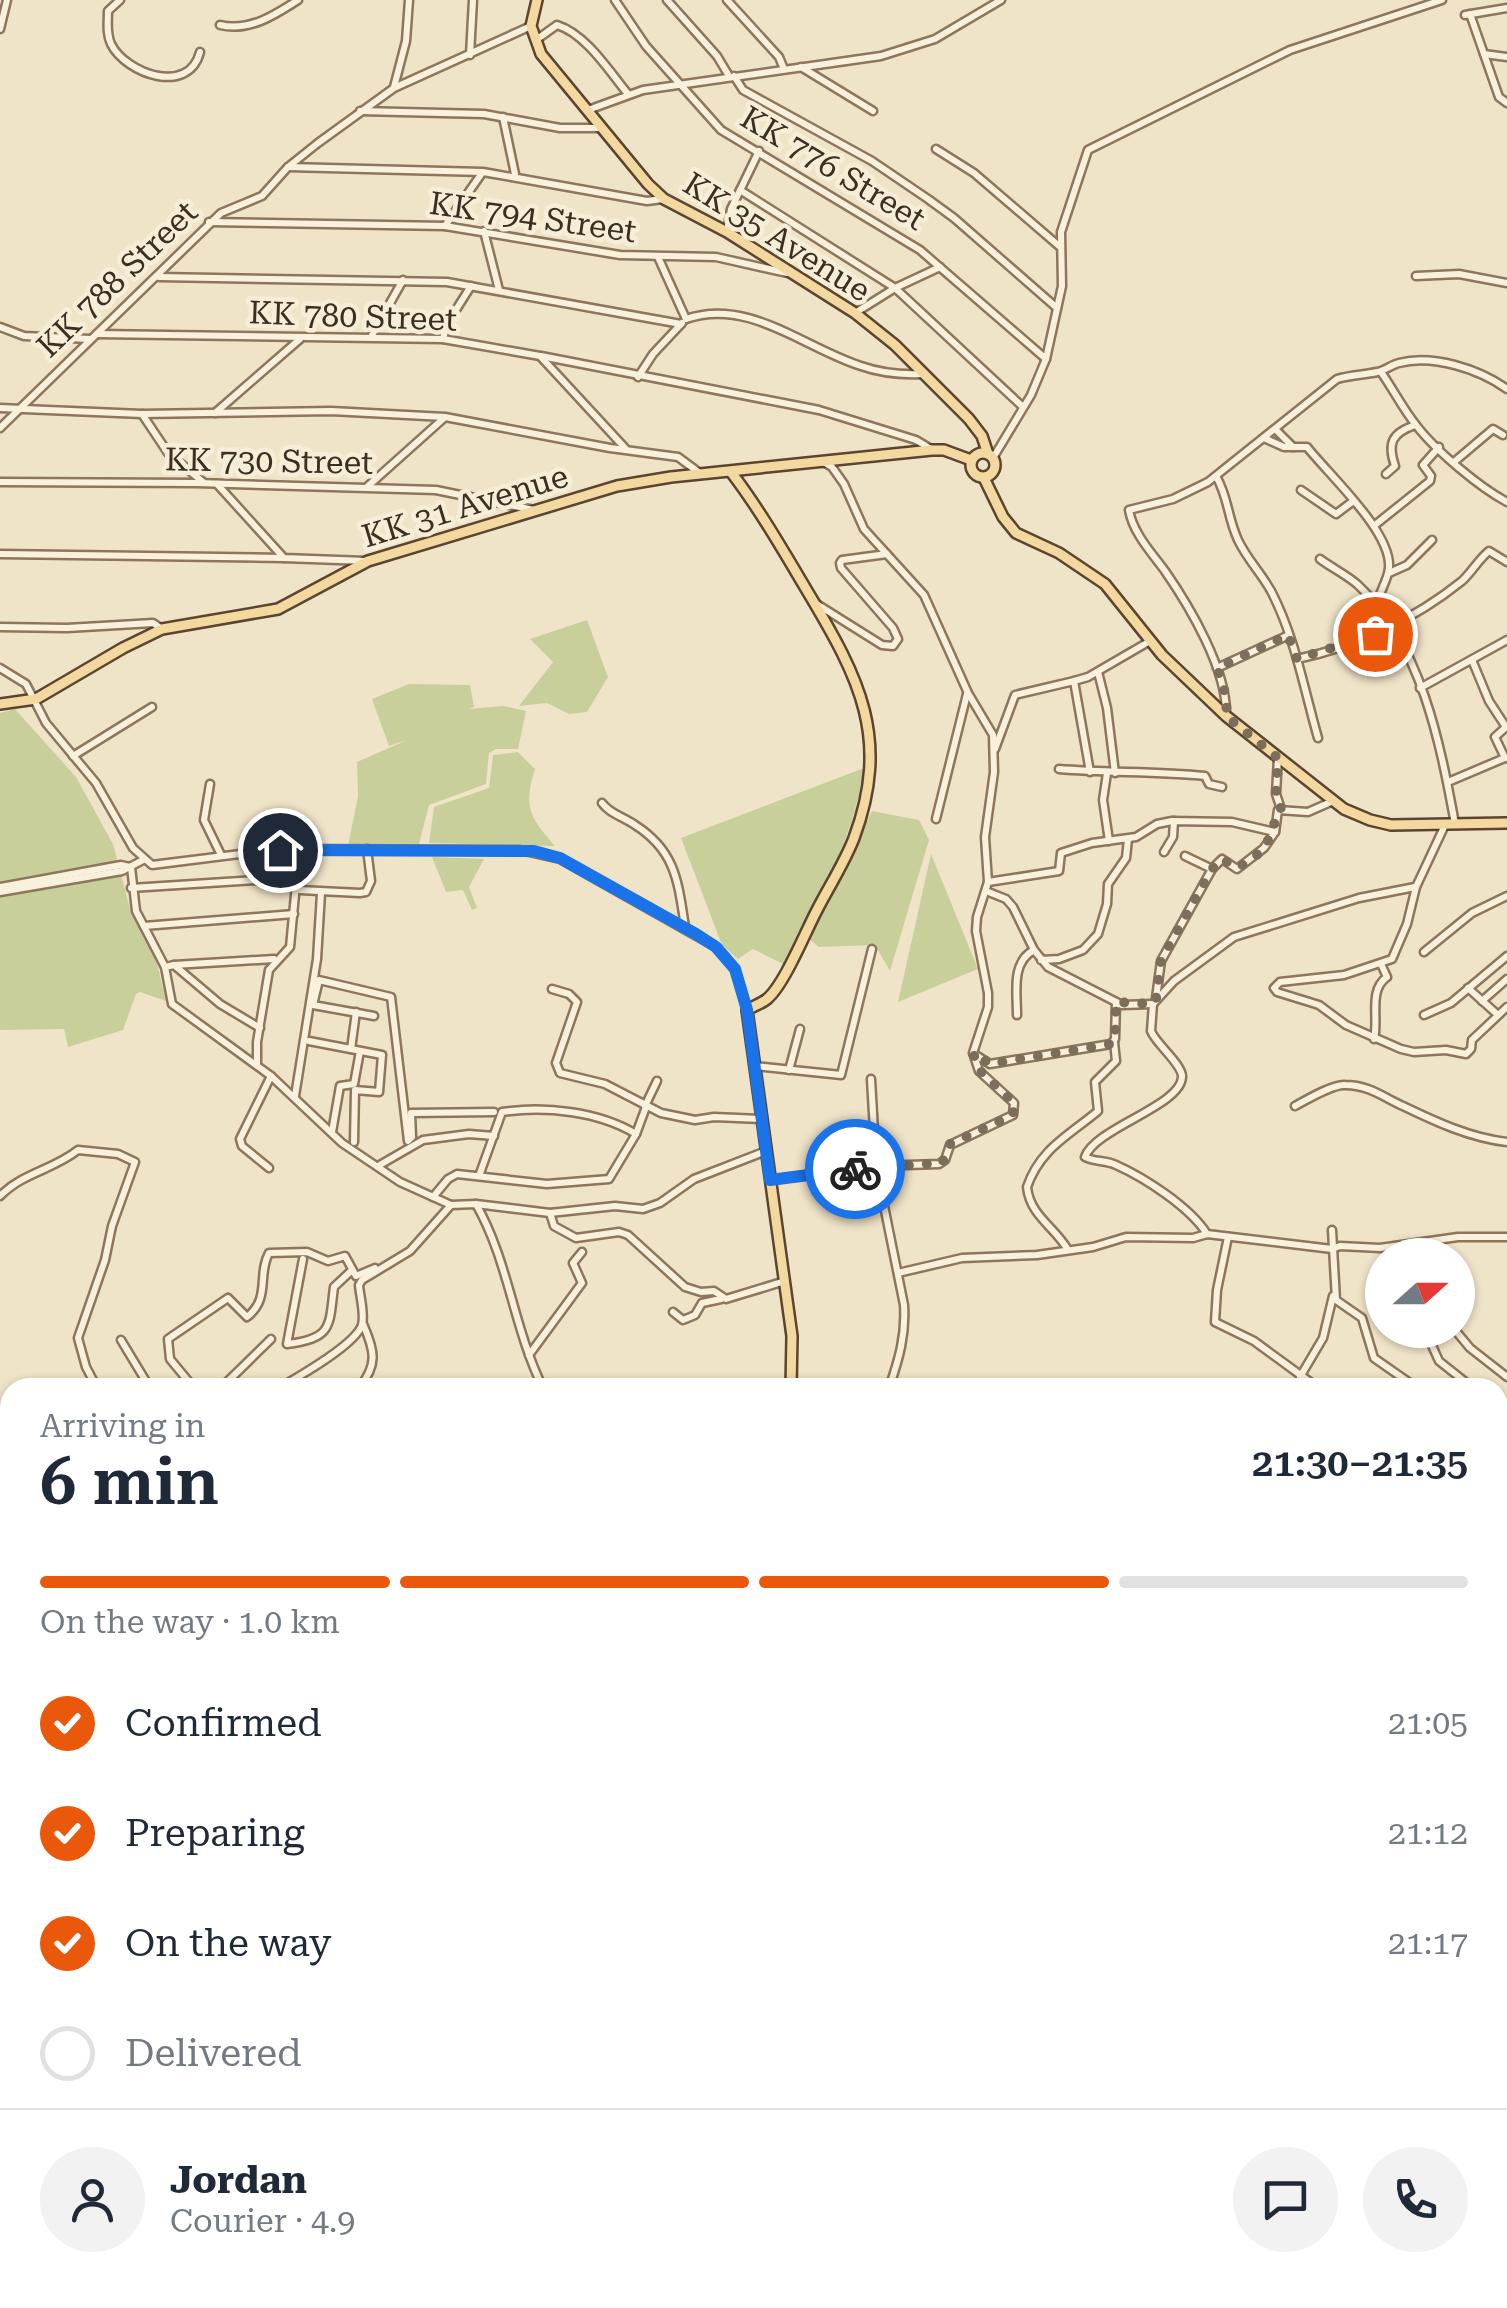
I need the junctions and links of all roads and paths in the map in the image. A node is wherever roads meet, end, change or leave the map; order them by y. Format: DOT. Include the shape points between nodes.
graph roads {
  1 [pos="8,0"];
  2 [pos="120,0"];
  3 [pos="298,0"];
  4 [pos="408,0"];
  5 [pos="473,0"];
  6 [pos="537,0"];
  7 [pos="616,0"];
  8 [pos="667,0"];
  9 [pos="727,0"];
  10 [pos="1000,0"];
  11 [pos="1442,0"];
  12 [pos="1507,8"];
  13 [pos="220,25"];
  14 [pos="532,26"];
  15 [pos="0,27"];
  16 [pos="535,41"];
  17 [pos="200,52"];
  18 [pos="1483,54"];
  19 [pos="470,55"];
  20 [pos="1507,57"];
  21 [pos="799,66"];
  22 [pos="784,68"];
  23 [pos="732,76"];
  24 [pos="678,85"];
  25 [pos="394,88"];
  26 [pos="628,94"];
  27 [pos="1507,104"];
  28 [pos="588,110"];
  29 [pos="360,111"];
  30 [pos="873,111"];
  31 [pos="503,117"];
  32 [pos="602,128"];
  33 [pos="936,149"];
  34 [pos="759,151"];
  35 [pos="288,167"];
  36 [pos="483,172"];
  37 [pos="515,175"];
  38 [pos="740,190"];
  39 [pos="664,199"];
  40 [pos="210,222"];
  41 [pos="445,226"];
  42 [pos="484,231"];
  43 [pos="727,232"];
  44 [pos="1060,247"];
  45 [pos="658,258"];
  46 [pos="940,266"];
  47 [pos="788,273"];
  48 [pos="1416,276"];
  49 [pos="158,277"];
  50 [pos="403,280"];
  51 [pos="1507,283"];
  52 [pos="472,286"];
  53 [pos="895,288"];
  54 [pos="499,290"];
  55 [pos="1058,309"];
  56 [pos="855,313"];
  57 [pos="684,321"];
  58 [pos="0,327"];
  59 [pos="94,336"];
  60 [pos="372,338"];
  61 [pos="300,339"];
  62 [pos="443,339"];
  63 [pos="540,356"];
  64 [pos="1046,359"];
  65 [pos="1381,372"];
  66 [pos="924,374"];
  67 [pos="638,377"];
  68 [pos="1507,389"];
  69 [pos="0,408"];
  70 [pos="1023,408"];
  71 [pos="17,411"];
  72 [pos="142,414"];
  73 [pos="215,414"];
  74 [pos="445,417"];
  75 [pos="1415,425"];
  76 [pos="0,428"];
  77 [pos="1276,429"];
  78 [pos="1503,435"];
  79 [pos="1264,438"];
  80 [pos="1439,447"];
  81 [pos="626,448"];
  82 [pos="1294,448"];
  83 [pos="932,450"];
  84 [pos="990,456"];
  85 [pos="972,460"];
  86 [pos="821,462"];
  87 [pos="1454,462"];
  88 [pos="730,472"];
  89 [pos="702,474"];
  90 [pos="1386,474"];
  91 [pos="1216,476"];
  92 [pos="984,478"];
  93 [pos="0,482"];
  94 [pos="204,483"];
  95 [pos="217,484"];
  96 [pos="368,487"];
  97 [pos="1301,490"];
  98 [pos="1352,502"];
  99 [pos="1507,502"];
  100 [pos="536,510"];
  101 [pos="1375,525"];
  102 [pos="1432,540"];
  103 [pos="0,554"];
  104 [pos="888,554"];
  105 [pos="284,558"];
  106 [pos="1320,559"];
  107 [pos="368,561"];
  108 [pos="1507,562"];
  109 [pos="1389,573"];
  110 [pos="814,602"];
  111 [pos="1377,606"];
  112 [pos="1390,626"];
  113 [pos="0,627"];
  114 [pos="162,629"];
  115 [pos="1288,635"];
  116 [pos="1507,640"];
  117 [pos="1150,641"];
  118 [pos="1297,659"];
  119 [pos="1472,660"];
  120 [pos="0,668"];
  121 [pos="1217,668"];
  122 [pos="1098,672"];
  123 [pos="1074,681"];
  124 [pos="1420,688"];
  125 [pos="968,693"];
  126 [pos="36,699"];
  127 [pos="0,704"];
  128 [pos="152,707"];
  129 [pos="1226,716"];
  130 [pos="1506,727"];
  131 [pos="1318,738"];
  132 [pos="995,750"];
  133 [pos="73,756"];
  134 [pos="1278,758"];
  135 [pos="1506,758"];
  136 [pos="1059,769"];
  137 [pos="1090,772"];
  138 [pos="1111,773"];
  139 [pos="1448,782"];
  140 [pos="210,784"];
  141 [pos="1222,787"];
  142 [pos="1333,800"];
  143 [pos="602,804"];
  144 [pos="1281,809"];
  145 [pos="936,820"];
  146 [pos="1174,821"];
  147 [pos="1507,823"];
  148 [pos="1450,824"];
  149 [pos="1275,832"];
  150 [pos="1128,839"];
  151 [pos="1109,841"];
  152 [pos="296,850"];
  153 [pos="367,850"];
  154 [pos="1164,852"];
  155 [pos="221,855"];
  156 [pos="1185,856"];
  157 [pos="142,860"];
  158 [pos="131,867"];
  159 [pos="1212,869"];
  160 [pos="296,884"];
  161 [pos="987,886"];
  162 [pos="1416,887"];
  163 [pos="131,888"];
  164 [pos="0,890"];
  165 [pos="322,892"];
  166 [pos="1507,896"];
  167 [pos="294,914"];
  168 [pos="144,926"];
  169 [pos="685,928"];
  170 [pos="872,949"];
  171 [pos="1034,950"];
  172 [pos="1424,952"];
  173 [pos="1507,956"];
  174 [pos="275,960"];
  175 [pos="1041,960"];
  176 [pos="1381,964"];
  177 [pos="174,965"];
  178 [pos="165,968"];
  179 [pos="1507,978"];
  180 [pos="1468,988"];
  181 [pos="552,989"];
  182 [pos="1482,1001"];
  183 [pos="1116,1002"];
  184 [pos="1154,1002"];
  185 [pos="1507,1006"];
  186 [pos="747,1010"];
  187 [pos="356,1012"];
  188 [pos="1424,1014"];
  189 [pos="1017,1015"];
  190 [pos="1498,1015"];
  191 [pos="374,1016"];
  192 [pos="260,1028"];
  193 [pos="800,1029"];
  194 [pos="1374,1039"];
  195 [pos="309,1041"];
  196 [pos="1114,1042"];
  197 [pos="351,1049"];
  198 [pos="360,1050"];
  199 [pos="973,1053"];
  200 [pos="755,1066"];
  201 [pos="257,1067"];
  202 [pos="789,1070"];
  203 [pos="271,1076"];
  204 [pos="871,1079"];
  205 [pos="657,1082"];
  206 [pos="295,1096"];
  207 [pos="1295,1106"];
  208 [pos="646,1107"];
  209 [pos="494,1112"];
  210 [pos="761,1120"];
  211 [pos="332,1133"];
  212 [pos="636,1134"];
  213 [pos="494,1136"];
  214 [pos="354,1142"];
  215 [pos="1507,1142"];
  216 [pos="766,1150"];
  217 [pos="377,1166"];
  218 [pos="876,1166"];
  219 [pos="270,1168"];
  220 [pos="479,1176"];
  221 [pos="770,1180"];
  222 [pos="0,1196"];
  223 [pos="433,1197"];
  224 [pos="476,1204"];
  225 [pos="451,1205"];
  226 [pos="550,1214"];
  227 [pos="1332,1230"];
  228 [pos="1207,1234"];
  229 [pos="1228,1236"];
  230 [pos="1507,1237"];
  231 [pos="1332,1249"];
  232 [pos="1068,1250"];
  233 [pos="582,1252"];
  234 [pos="304,1259"];
  235 [pos="382,1268"];
  236 [pos="351,1272"];
  237 [pos="898,1272"];
  238 [pos="785,1282"];
  239 [pos="1334,1294"];
  240 [pos="722,1299"];
  241 [pos="673,1312"];
  242 [pos="362,1323"];
  243 [pos="271,1338"];
  244 [pos="121,1340"];
  245 [pos="1433,1348"];
  246 [pos="1470,1348"];
  247 [pos="529,1356"];
  248 [pos="1300,1377"];
  249 [pos="1507,1377"];
  250 [pos="92,1378"];
  251 [pos="144,1378"];
  252 [pos="186,1378"];
  253 [pos="231,1378"];
  254 [pos="295,1378"];
  255 [pos="367,1378"];
  256 [pos="537,1378"];
  257 [pos="792,1378"];
  258 [pos="893,1378"];
  259 [pos="1403,1378"];
  260 [pos="1460,1378"];
  1 -- 15 [label="street"];
  2 -- 17 [label="street" via="108,12 108,34 132,67 156,77 175,75 194,66"];
  3 -- 13 [label="street" via="257,23"];
  4 -- 25 [label="street"];
  5 -- 19 [label="street"];
  6 -- 14 [label="main road, KK 35 Avenue"];
  7 -- 24 [label="street, KK 776 Street"];
  8 -- 23 [label="street"];
  9 -- 22 [label="street"];
  10 -- 21 [label="street" via="935,39 880,56"];
  11 -- 44 [label="street" via="1290,50 1088,150"];
  12 -- 18 [label="street" via="1468,15"];
  14 -- 16 [label="main road, KK 35 Avenue"];
  14 -- 19 [label="street, KK 788 Street"];
  16 -- 26 [label="street" via="558,24 566,27"];
  16 -- 28 [label="main road, KK 35 Avenue"];
  18 -- 20 [label="street"];
  18 -- 27 [label="street"];
  19 -- 25 [label="street, KK 788 Street"];
  21 -- 22 [label="street"];
  21 -- 30 [label="street"];
  22 -- 23 [label="street"];
  23 -- 24 [label="street"];
  23 -- 55 [label="street" via="743,90 872,160 954,218"];
  24 -- 26 [label="street"];
  24 -- 34 [label="street, KK 776 Street" via="721,130"];
  25 -- 29 [label="street, KK 788 Street"];
  26 -- 28 [label="street"];
  28 -- 32 [label="main road, KK 35 Avenue"];
  29 -- 31 [label="street"];
  29 -- 35 [label="street, KK 788 Street"];
  31 -- 32 [label="street"];
  31 -- 37 [label="street"];
  32 -- 39 [label="main road, KK 35 Avenue"];
  33 -- 44 [label="street"];
  34 -- 38 [label="street"];
  34 -- 46 [label="street, KK 776 Street"];
  35 -- 36 [label="street"];
  35 -- 40 [label="street, KK 788 Street" via="262,196"];
  36 -- 37 [label="street"];
  36 -- 41 [label="street"];
  37 -- 39 [label="street" via="636,200"];
  38 -- 43 [label="street"];
  38 -- 53 [label="street"];
  39 -- 43 [label="main road, KK 35 Avenue"];
  40 -- 41 [label="street, KK 794 Street"];
  40 -- 49 [label="street, KK 788 Street"];
  41 -- 42 [label="street, KK 794 Street"];
  42 -- 45 [label="street, KK 794 Street"];
  42 -- 54 [label="street"];
  43 -- 47 [label="main road, KK 35 Avenue"];
  44 -- 55 [label="street"];
  45 -- 47 [label="street, KK 794 Street" via="716,257"];
  45 -- 57 [label="street"];
  46 -- 53 [label="street"];
  46 -- 64 [label="street, KK 776 Street"];
  47 -- 56 [label="main road, KK 35 Avenue"];
  48 -- 51 [label="street" via="1460,274"];
  49 -- 50 [label="street"];
  49 -- 59 [label="street, KK 788 Street"];
  50 -- 52 [label="street"];
  50 -- 60 [label="street"];
  52 -- 54 [label="street"];
  52 -- 62 [label="street"];
  53 -- 56 [label="street"];
  53 -- 70 [label="street"];
  54 -- 57 [label="street"];
  55 -- 64 [label="street"];
  56 -- 66 [label="main road, KK 35 Avenue"];
  57 -- 66 [label="street" via="730,314 858,365"];
  57 -- 67 [label="street"];
  58 -- 59 [label="street, KK 780 Street" via="24,336"];
  59 -- 61 [label="street, KK 780 Street"];
  59 -- 71 [label="street, KK 788 Street"];
  60 -- 61 [label="street, KK 780 Street"];
  60 -- 62 [label="street, KK 780 Street"];
  61 -- 73 [label="street"];
  62 -- 63 [label="street, KK 780 Street"];
  63 -- 67 [label="street, KK 780 Street"];
  63 -- 81 [label="street"];
  64 -- 70 [label="street"];
  65 -- 68 [label="street" via="1426,360 1484,375"];
  65 -- 75 [label="street"];
  65 -- 77 [label="street" via="1330,382"];
  66 -- 84 [label="main road, KK 35 Avenue" via="976,427"];
  67 -- 83 [label="street, KK 780 Street" via="820,410"];
  69 -- 71 [label="street"];
  70 -- 84 [label="street"];
  71 -- 72 [label="street"];
  71 -- 76 [label="street, KK 788 Street"];
  72 -- 73 [label="street"];
  72 -- 94 [label="street" via="168,454"];
  73 -- 74 [label="street"];
  74 -- 81 [label="street"];
  74 -- 96 [label="street"];
  75 -- 80 [label="street"];
  75 -- 90 [label="street" via="1390,442 1395,466"];
  77 -- 79 [label="street"];
  77 -- 82 [label="street"];
  78 -- 87 [label="street" via="1493,428"];
  79 -- 82 [label="street"];
  79 -- 91 [label="street"];
  80 -- 87 [label="street"];
  80 -- 101 [label="street" via="1423,465 1430,481"];
  81 -- 89 [label="street" via="682,458"];
  82 -- 98 [label="street" via="1307,447"];
  83 -- 85 [label="main road, KK 31 Avenue"];
  83 -- 86 [label="main road, KK 31 Avenue"];
  84 -- 85 [label="main road"];
  84 -- 92 [label="main road" via="994,470"];
  85 -- 92 [label="main road" via="973,473"];
  86 -- 88 [label="main road, KK 31 Avenue"];
  86 -- 104 [label="street" via="832,467 864,529"];
  87 -- 99 [label="street"];
  88 -- 89 [label="main road, KK 31 Avenue"];
  88 -- 110 [label="main road" via="758,506"];
  89 -- 100 [label="main road, KK 31 Avenue" via="617,486"];
  91 -- 115 [label="street" via="1237,538"];
  91 -- 121 [label="street" via="1129,514"];
  92 -- 117 [label="main road" via="1011,528 1105,584"];
  93 -- 94 [label="street, KK 730 Street"];
  94 -- 95 [label="street, KK 730 Street"];
  95 -- 96 [label="street, KK 730 Street"];
  95 -- 105 [label="street"];
  96 -- 100 [label="street, KK 730 Street" via="458,493"];
  97 -- 98 [label="street" via="1336,514"];
  98 -- 101 [label="street"];
  100 -- 107 [label="main road, KK 31 Avenue"];
  101 -- 109 [label="street"];
  102 -- 109 [label="street"];
  103 -- 105 [label="street"];
  104 -- 110 [label="street" via="842,560 840,568 894,628 893,646"];
  104 -- 125 [label="street" via="931,607"];
  105 -- 107 [label="street"];
  106 -- 111 [label="street"];
  107 -- 114 [label="main road, KK 31 Avenue" via="278,609"];
  108 -- 112 [label="street" via="1487,552 1458,584"];
  109 -- 111 [label="street"];
  110 -- 186 [label="main road" via="845,655 862,703 870,766 864,804 854,839 780,981 769,998"];
  111 -- 112 [label="street"];
  112 -- 118 [label="street"];
  112 -- 124 [label="street"];
  113 -- 114 [label="street" via="153,623"];
  114 -- 126 [label="main road, KK 31 Avenue"];
  115 -- 118 [label="street"];
  115 -- 121 [label="street"];
  116 -- 119 [label="street"];
  117 -- 122 [label="street"];
  117 -- 129 [label="main road"];
  118 -- 131 [label="street"];
  119 -- 124 [label="street"];
  119 -- 130 [label="street"];
  120 -- 126 [label="street"];
  121 -- 129 [label="street"];
  122 -- 123 [label="street"];
  122 -- 138 [label="street"];
  123 -- 132 [label="street" via="1015,695"];
  123 -- 137 [label="street"];
  124 -- 139 [label="street"];
  125 -- 132 [label="street"];
  125 -- 145 [label="street"];
  126 -- 127 [label="main road, KK 31 Avenue"];
  126 -- 133 [label="street"];
  128 -- 133 [label="street"];
  129 -- 134 [label="main road"];
  130 -- 135 [label="street" via="1495,737"];
  132 -- 161 [label="street"];
  133 -- 157 [label="street"];
  134 -- 142 [label="main road"];
  134 -- 144 [label="street"];
  135 -- 139 [label="street"];
  136 -- 137 [label="street"];
  137 -- 138 [label="street"];
  138 -- 141 [label="street" via="1204,776"];
  138 -- 151 [label="street" via="1103,800"];
  139 -- 148 [label="street"];
  140 -- 155 [label="street" via="204,820"];
  142 -- 144 [label="street" via="1308,812"];
  142 -- 148 [label="main road" via="1380,823"];
  143 -- 169 [label="street" via="644,830 668,855"];
  144 -- 149 [label="street"];
  146 -- 149 [label="street" via="1232,822"];
  146 -- 150 [label="street"];
  146 -- 154 [label="street"];
  147 -- 148 [label="main road"];
  148 -- 162 [label="street"];
  149 -- 159 [label="street" via="1241,866 1222,859"];
  150 -- 151 [label="street"];
  150 -- 175 [label="street" via="1126,858 1108,884 1098,934 1083,950"];
  151 -- 161 [label="street" via="1061,853 1059,871"];
  152 -- 153 [label="street"];
  152 -- 155 [label="street"];
  152 -- 160 [label="street"];
  153 -- 165 [label="street" via="366,892"];
  153 -- 169 [label="street" via="546,854"];
  155 -- 157 [label="street" via="152,865"];
  156 -- 159 [label="street"];
  157 -- 158 [label="street"];
  158 -- 163 [label="street"];
  158 -- 164 [label="street"];
  159 -- 184 [label="street" via="1161,960"];
  160 -- 163 [label="street" via="288,878"];
  160 -- 165 [label="street"];
  160 -- 167 [label="street"];
  161 -- 171 [label="street" via="1013,907"];
  161 -- 199 [label="street" via="976,931 988,1007"];
  162 -- 176 [label="street" via="1397,954"];
  162 -- 184 [label="street" via="1234,937"];
  163 -- 168 [label="street"];
  165 -- 206 [label="street"];
  166 -- 172 [label="street" via="1472,912"];
  167 -- 168 [label="street"];
  167 -- 174 [label="street" via="287,953"];
  168 -- 178 [label="street"];
  169 -- 186 [label="street" via="727,958"];
  170 -- 202 [label="street" via="841,1075"];
  171 -- 175 [label="street"];
  171 -- 189 [label="street" via="1019,964"];
  173 -- 180 [label="street"];
  174 -- 177 [label="street"];
  174 -- 192 [label="street"];
  175 -- 183 [label="street"];
  176 -- 194 [label="street" via="1387,977 1375,997"];
  176 -- 194 [label="street" via="1274,986"];
  177 -- 178 [label="street"];
  177 -- 192 [label="street"];
  178 -- 201 [label="street" via="172,1004"];
  179 -- 182 [label="street"];
  180 -- 182 [label="street"];
  180 -- 188 [label="street"];
  181 -- 208 [label="street" via="576,1002 557,1070 604,1084"];
  182 -- 190 [label="street"];
  183 -- 184 [label="street"];
  183 -- 196 [label="street"];
  184 -- 228 [label="street" via="1151,1031 1180,1069 1180,1084 1149,1111 1106,1134 1085,1158 1130,1173 1194,1216"];
  185 -- 190 [label="street"];
  186 -- 200 [label="main road"];
  187 -- 191 [label="street"];
  187 -- 197 [label="street"];
  187 -- 209 [label="street" via="313,1005 319,980 391,997 408,1141 410,1113"];
  190 -- 194 [label="street" via="1466,1054 1414,1052"];
  192 -- 201 [label="street"];
  193 -- 202 [label="street"];
  195 -- 197 [label="street"];
  196 -- 199 [label="street" via="990,1064"];
  196 -- 232 [label="street" via="1116,1061 1095,1082 1098,1111 1052,1144 1026,1187 1038,1216"];
  197 -- 198 [label="street"];
  198 -- 211 [label="street" via="354,1084 340,1086"];
  198 -- 214 [label="street" via="382,1055 379,1092 355,1090"];
  199 -- 218 [label="street" via="980,1071 1014,1103 1013,1115 950,1144 942,1163"];
  200 -- 202 [label="street"];
  200 -- 210 [label="main road"];
  201 -- 203 [label="street"];
  203 -- 206 [label="street"];
  203 -- 219 [label="street" via="240,1138"];
  204 -- 218 [label="street"];
  205 -- 208 [label="street"];
  206 -- 211 [label="street"];
  207 -- 215 [label="street" via="1344,1084 1374,1089 1475,1137"];
  208 -- 210 [label="street" via="695,1120"];
  208 -- 212 [label="street"];
  210 -- 216 [label="main road"];
  211 -- 217 [label="street"];
  212 -- 213 [label="street" via="578,1114 514,1110 502,1112"];
  212 -- 220 [label="street" via="609,1179 600,1182"];
  213 -- 217 [label="street" via="423,1140"];
  213 -- 220 [label="street"];
  216 -- 221 [label="main road"];
  216 -- 226 [label="street" via="694,1179 652,1207"];
  217 -- 223 [label="street"];
  218 -- 221 [label="street"];
  218 -- 237 [label="street"];
  220 -- 223 [label="street" via="457,1174"];
  221 -- 238 [label="main road"];
  222 -- 250 [label="street" via="22,1176 78,1150 135,1162 78,1338"];
  223 -- 225 [label="street"];
  224 -- 225 [label="street"];
  224 -- 226 [label="street"];
  224 -- 247 [label="street" via="496,1242"];
  225 -- 235 [label="street" via="410,1251"];
  226 -- 240 [label="street" via="554,1226 576,1238 628,1236 685,1286"];
  227 -- 231 [label="street"];
  228 -- 229 [label="street"];
  228 -- 232 [label="street" via="1126,1238"];
  229 -- 231 [label="street"];
  229 -- 248 [label="street" via="1215,1322 1254,1340"];
  230 -- 231 [label="street"];
  231 -- 239 [label="street"];
  232 -- 237 [label="street" via="962,1258"];
  233 -- 247 [label="street" via="573,1262 582,1284"];
  234 -- 236 [label="street" via="287,1344 325,1329 333,1319 334,1288"];
  235 -- 236 [label="street"];
  235 -- 242 [label="street" via="360,1286"];
  236 -- 252 [label="street" via="346,1256 328,1261 307,1252 269,1253 253,1314 247,1317 228,1298 168,1339 170,1359"];
  237 -- 258 [label="street" via="905,1328"];
  238 -- 240 [label="street"];
  238 -- 257 [label="main road"];
  239 -- 248 [label="street" via="1323,1338"];
  239 -- 259 [label="street" via="1362,1318 1374,1358"];
  240 -- 241 [label="street" via="702,1304 683,1320"];
  242 -- 254 [label="street" via="338,1350"];
  242 -- 255 [label="street" via="373,1355"];
  243 -- 253 [label="street"];
  244 -- 251 [label="street"];
  245 -- 260 [label="street"];
  246 -- 249 [label="street"];
  247 -- 256 [label="street"];
}
